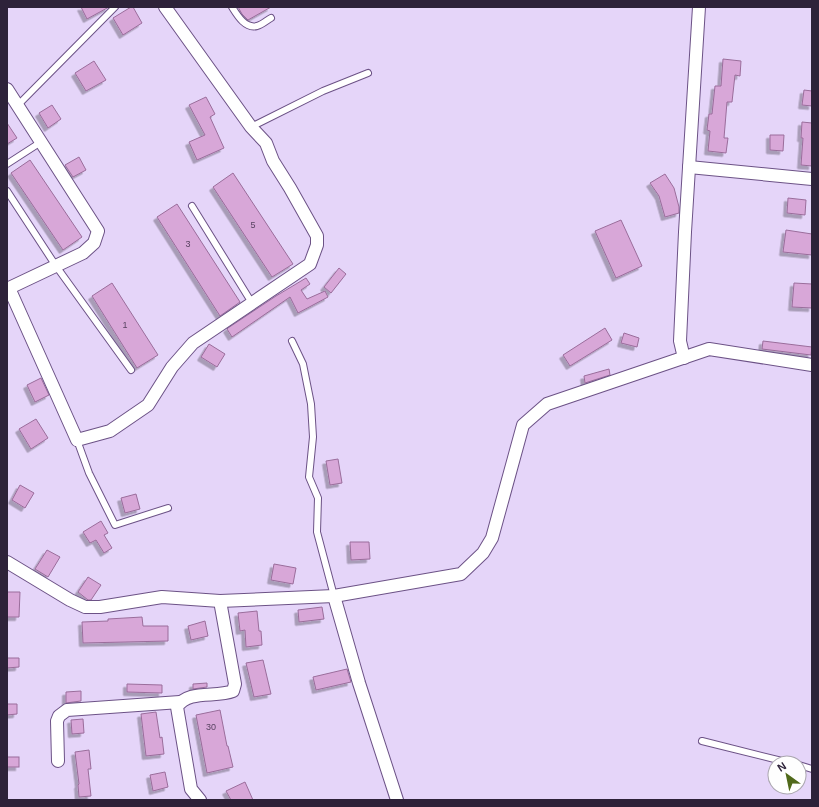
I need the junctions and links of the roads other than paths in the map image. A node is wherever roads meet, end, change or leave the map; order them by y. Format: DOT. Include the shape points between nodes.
graph roads {
  1 [pos="115,7"];
  2 [pos="165,7"];
  3 [pos="232,7"];
  4 [pos="699,7"];
  5 [pos="271,18"];
  6 [pos="368,73"];
  7 [pos="7,89"];
  8 [pos="18,106"];
  9 [pos="251,128"];
  10 [pos="41,142"];
  11 [pos="7,164"];
  12 [pos="689,167"];
  13 [pos="812,179"];
  14 [pos="7,191"];
  15 [pos="192,206"];
  16 [pos="56,266"];
  17 [pos="8,288"];
  18 [pos="252,303"];
  19 [pos="292,341"];
  20 [pos="684,358"];
  21 [pos="812,366"];
  22 [pos="131,370"];
  23 [pos="77,440"];
  24 [pos="168,508"];
  25 [pos="7,562"];
  26 [pos="334,596"];
  27 [pos="220,601"];
  28 [pos="180,702"];
  29 [pos="702,741"];
  30 [pos="767,757"];
  31 [pos="58,762"];
  32 [pos="200,800"];
  33 [pos="397,800"];
  1 -- 8 [label="lane"];
  2 -- 9 [label="street"];
  3 -- 5 [label="lane" via="248,26 256,26"];
  4 -- 12 [label="street"];
  6 -- 9 [label="lane" via="323,91"];
  7 -- 8 [label="street"];
  8 -- 10 [label="street"];
  9 -- 18 [label="street" via="266,143 273,161 317,236 317,245 310,264"];
  10 -- 11 [label="lane"];
  10 -- 16 [label="street" via="98,231 94,243 83,253"];
  12 -- 13 [label="street"];
  12 -- 20 [label="street" via="680,341"];
  14 -- 16 [label="lane"];
  15 -- 18 [label="lane"];
  16 -- 17 [label="street"];
  16 -- 22 [label="lane"];
  17 -- 23 [label="street"];
  18 -- 23 [label="street" via="193,343 172,367 148,405 110,431"];
  19 -- 26 [label="lane" via="303,364 311,404 313,437 309,477 318,498 317,532"];
  20 -- 21 [label="street" via="709,349"];
  20 -- 26 [label="street" via="547,404 523,425 492,538 483,553 461,574"];
  23 -- 24 [label="lane" via="115,525"];
  25 -- 27 [label="street" via="86,607 100,607 162,596"];
  26 -- 27 [label="street"];
  26 -- 33 [label="street"];
  27 -- 28 [label="street" via="236,684 233,691 226,694 189,697"];
  28 -- 31 [label="street" via="67,710 57,721"];
  28 -- 32 [label="street" via="177,707 191,789"];
  29 -- 30 [label="lane"];
}
